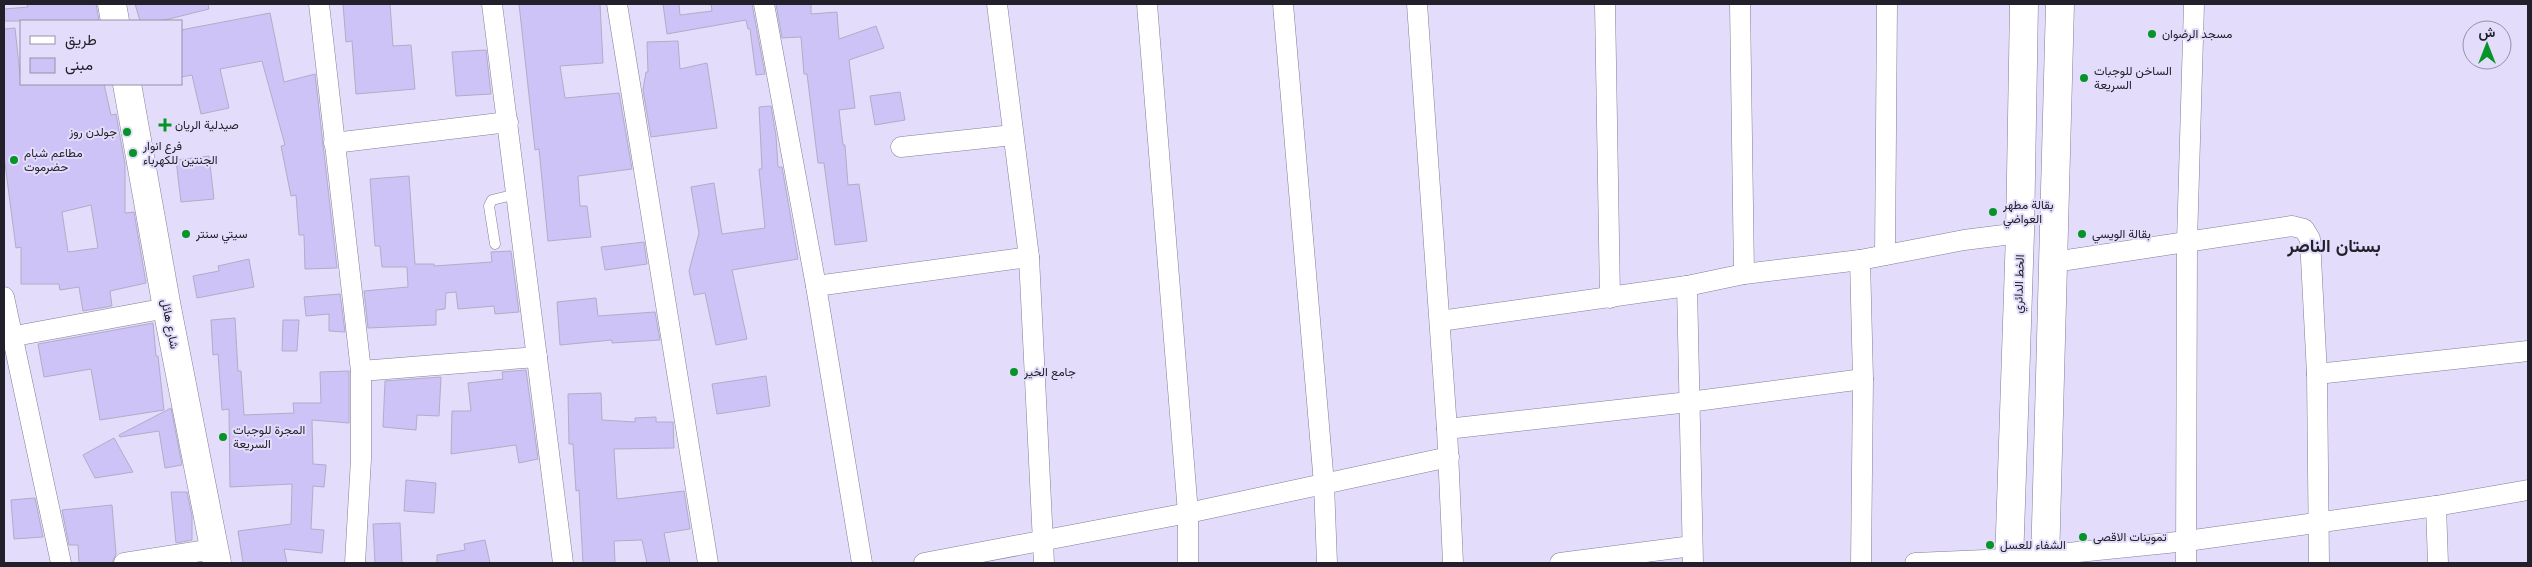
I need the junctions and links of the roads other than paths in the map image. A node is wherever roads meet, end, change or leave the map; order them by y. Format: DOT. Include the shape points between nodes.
graph roads {
  1 [pos="112,4"];
  2 [pos="318,4"];
  3 [pos="492,4"];
  4 [pos="617,4"];
  5 [pos="764,4"];
  6 [pos="997,4"];
  7 [pos="1147,4"];
  8 [pos="1283,4"];
  9 [pos="1417,4"];
  10 [pos="1604,4"];
  11 [pos="1740,4"];
  12 [pos="1887,4"];
  13 [pos="2024,4"];
  14 [pos="2060,4"];
  15 [pos="2194,4"];
  16 [pos="116,20"];
  17 [pos="127,85"];
  18 [pos="508,122"];
  19 [pos="1013,134"];
  20 [pos="334,143"];
  21 [pos="901,147"];
  22 [pos="517,194"];
  23 [pos="2020,234"];
  24 [pos="2187,242"];
  25 [pos="495,244"];
  26 [pos="1885,255"];
  27 [pos="1029,257"];
  28 [pos="1860,260"];
  29 [pos="2054,262"];
  30 [pos="1744,274"];
  31 [pos="816,286"];
  32 [pos="1687,286"];
  33 [pos="4,297"];
  34 [pos="1610,298"];
  35 [pos="167,308"];
  36 [pos="1440,322"];
  37 [pos="8,337"];
  38 [pos="2528,351"];
  39 [pos="537,358"];
  40 [pos="361,371"];
  41 [pos="2316,374"];
  42 [pos="1863,379"];
  43 [pos="1689,402"];
  44 [pos="1447,429"];
  45 [pos="1448,457"];
  46 [pos="1324,484"];
  47 [pos="2528,490"];
  48 [pos="2436,506"];
  49 [pos="1188,513"];
  50 [pos="2319,521"];
  51 [pos="1043,541"];
  52 [pos="2186,541"];
  53 [pos="1692,555"];
  54 [pos="216,556"];
  55 [pos="2045,559"];
  56 [pos="2009,561"];
  57 [pos="61,563"];
  58 [pos="124,563"];
  59 [pos="355,563"];
  60 [pos="563,563"];
  61 [pos="708,563"];
  62 [pos="862,563"];
  63 [pos="924,563"];
  64 [pos="1044,563"];
  65 [pos="1188,563"];
  66 [pos="1327,563"];
  67 [pos="1453,563"];
  68 [pos="1560,563"];
  69 [pos="1860,563"];
  70 [pos="1915,563"];
  71 [pos="2186,563"];
  72 [pos="2318,563"];
  73 [pos="2438,563"];
  1 -- 16 [label="main road"];
  2 -- 20 [label="street"];
  3 -- 18 [label="street"];
  4 -- 61 [label="street"];
  5 -- 31 [label="street"];
  6 -- 19 [label="street"];
  7 -- 49 [label="street"];
  8 -- 46 [label="street"];
  9 -- 36 [label="street"];
  10 -- 34 [label="street"];
  11 -- 30 [label="street"];
  12 -- 26 [label="street"];
  13 -- 23 [label="main road, الخط الدائري"];
  14 -- 29 [label="main road"];
  15 -- 24 [label="street"];
  17 -- 35 [label="main road, شارع هائل"];
  18 -- 20 [label="street"];
  18 -- 22 [label="street"];
  19 -- 21 [label="street"];
  19 -- 27 [label="street"];
  20 -- 40 [label="street"];
  22 -- 25 [label="lane" via="492,200 489,206"];
  22 -- 39 [label="street"];
  23 -- 26 [label="street" via="1964,240"];
  23 -- 56 [label="main road, الخط الدائري"];
  24 -- 29 [label="street"];
  24 -- 41 [label="street" via="2292,226 2304,229 2310,239"];
  24 -- 52 [label="street"];
  26 -- 28 [label="street"];
  27 -- 31 [label="street"];
  27 -- 51 [label="street"];
  28 -- 30 [label="street"];
  28 -- 42 [label="street"];
  29 -- 55 [label="main road"];
  30 -- 32 [label="street"];
  31 -- 62 [label="street"];
  32 -- 34 [label="street"];
  32 -- 43 [label="street"];
  33 -- 37 [label="street"];
  34 -- 36 [label="street"];
  35 -- 37 [label="street"];
  35 -- 54 [label="main road, شارع هائل"];
  36 -- 44 [label="street"];
  37 -- 57 [label="street"];
  38 -- 41 [label="street"];
  39 -- 40 [label="street"];
  39 -- 60 [label="street"];
  40 -- 59 [label="street"];
  41 -- 50 [label="street"];
  42 -- 43 [label="street"];
  42 -- 69 [label="street"];
  43 -- 44 [label="street"];
  43 -- 53 [label="street"];
  44 -- 45 [label="street"];
  45 -- 46 [label="street"];
  45 -- 67 [label="street"];
  46 -- 49 [label="street"];
  46 -- 66 [label="street"];
  47 -- 48 [label="street"];
  48 -- 50 [label="street"];
  48 -- 73 [label="street"];
  49 -- 51 [label="street"];
  49 -- 65 [label="street"];
  50 -- 52 [label="street"];
  50 -- 72 [label="street"];
  51 -- 63 [label="street"];
  51 -- 64 [label="street"];
  52 -- 55 [label="street"];
  52 -- 71 [label="street"];
  53 -- 68 [label="street"];
  54 -- 58 [label="street"];
  55 -- 56 [label="street"];
  56 -- 70 [label="street"];
}
